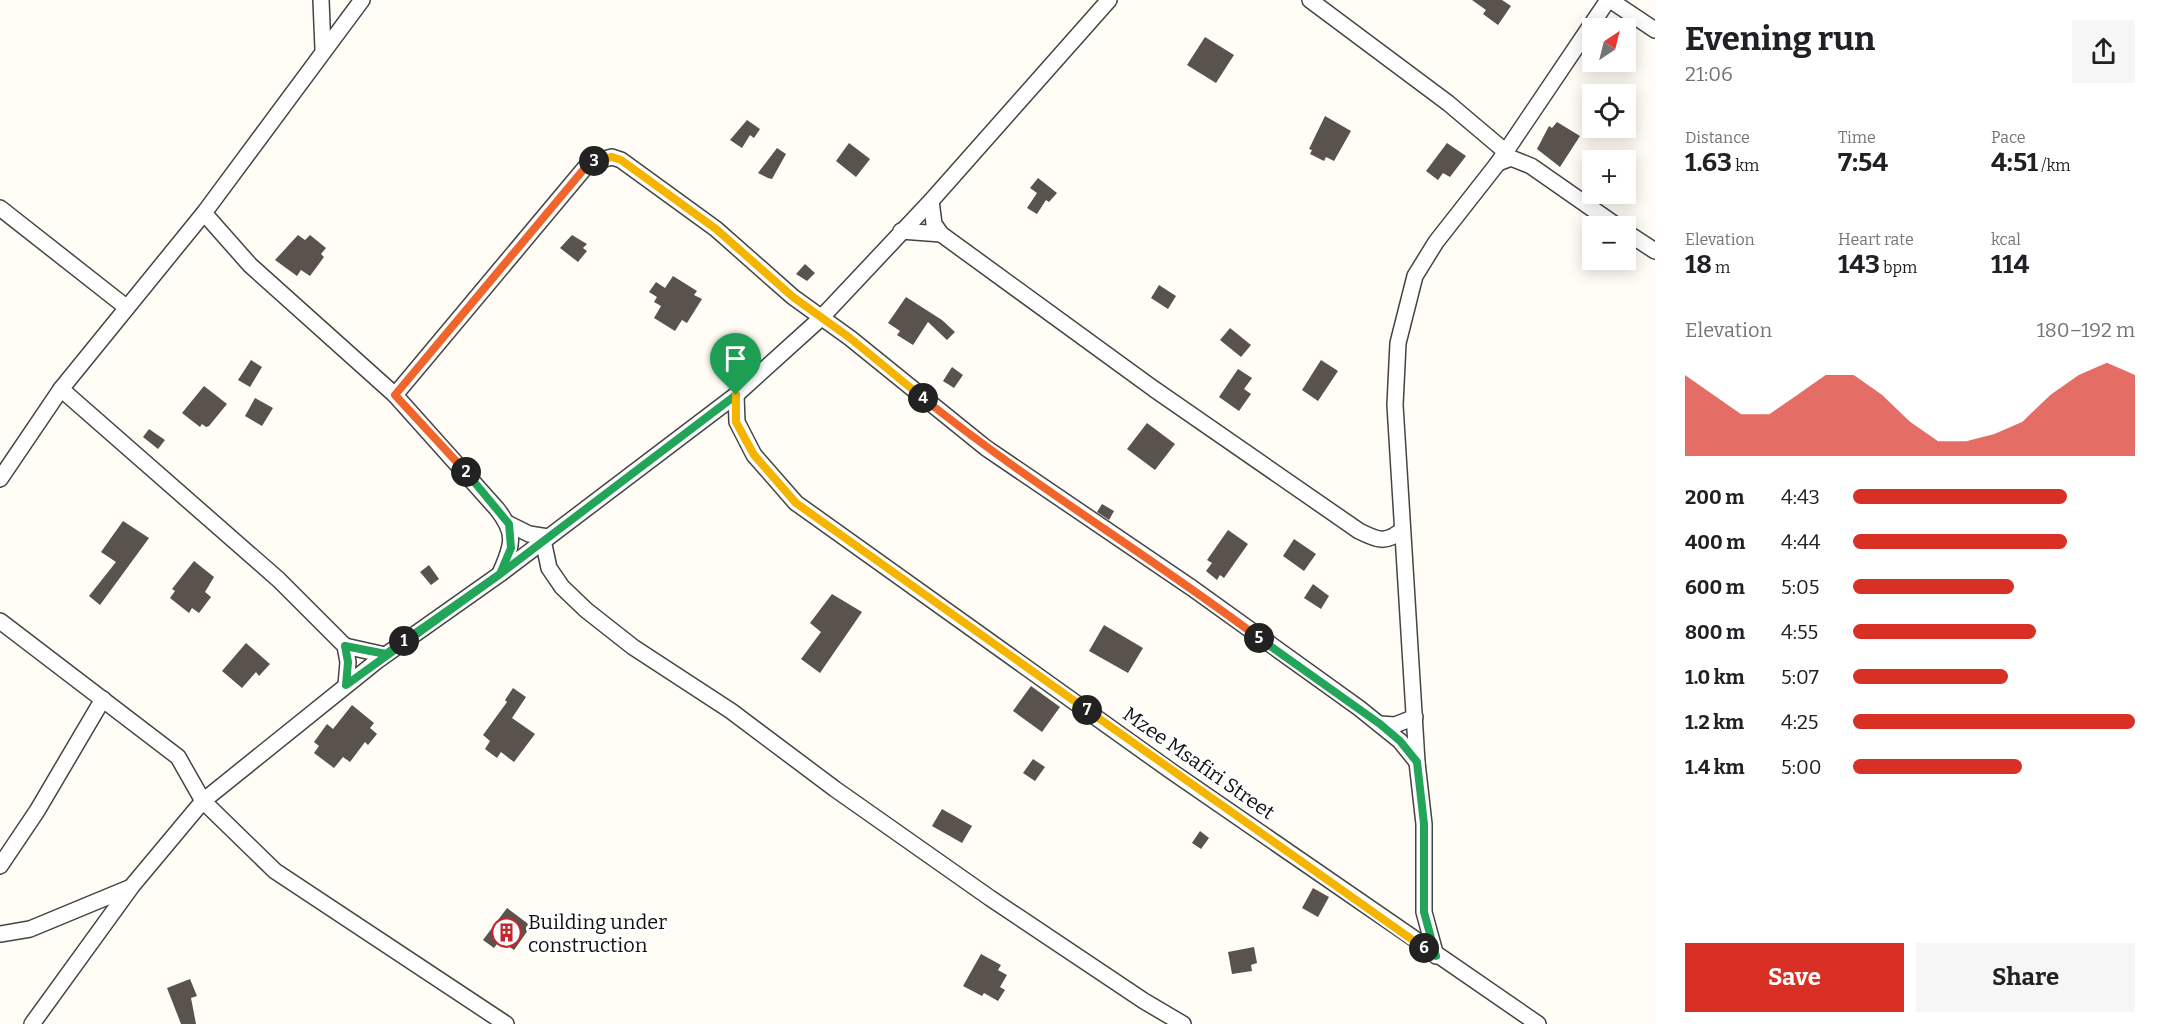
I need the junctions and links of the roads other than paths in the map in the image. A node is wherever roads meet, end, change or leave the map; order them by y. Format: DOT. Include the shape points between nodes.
graph roads {
  1 [pos="321,0"];
  2 [pos="362,0"];
  3 [pos="1109,0"];
  4 [pos="1310,0"];
  5 [pos="1609,0"];
  6 [pos="1655,30"];
  7 [pos="323,49"];
  8 [pos="1502,158"];
  9 [pos="931,201"];
  10 [pos="0,208"];
  11 [pos="204,213"];
  12 [pos="1603,216"];
  13 [pos="190,230"];
  14 [pos="902,231"];
  15 [pos="941,234"];
  16 [pos="224,235"];
  17 [pos="1636,239"];
  18 [pos="1655,251"];
  19 [pos="126,307"];
  20 [pos="820,319"];
  21 [pos="61,389"];
  22 [pos="395,395"];
  23 [pos="736,395"];
  24 [pos="0,479"];
  25 [pos="509,524"];
  26 [pos="1402,530"];
  27 [pos="546,538"];
  28 [pos="500,574"];
  29 [pos="0,621"];
  30 [pos="345,646"];
  31 [pos="386,654"];
  32 [pos="346,685"];
  33 [pos="103,699"];
  34 [pos="1414,717"];
  35 [pos="1380,724"];
  36 [pos="1417,762"];
  37 [pos="203,801"];
  38 [pos="0,866"];
  39 [pos="132,886"];
  40 [pos="0,934"];
  41 [pos="1436,956"];
  42 [pos="32,1024"];
  43 [pos="506,1024"];
  44 [pos="1183,1024"];
  45 [pos="1538,1024"];
  1 -- 7 [label="street"];
  2 -- 7 [label="street"];
  3 -- 9 [label="street"];
  4 -- 8 [label="street" via="1448,103"];
  5 -- 6 [label="street"];
  5 -- 8 [label="street"];
  7 -- 11 [label="street"];
  8 -- 12 [label="street" via="1531,166"];
  8 -- 26 [label="street" via="1436,242 1415,276 1404,310 1395,405"];
  9 -- 14 [label="street"];
  9 -- 15 [label="street" via="934,224"];
  10 -- 19 [label="street"];
  11 -- 13 [label="street"];
  11 -- 16 [label="street"];
  13 -- 16 [label="street"];
  13 -- 19 [label="street"];
  14 -- 15 [label="street"];
  14 -- 20 [label="street"];
  15 -- 26 [label="street" via="1154,390 1359,531 1386,540"];
  16 -- 22 [label="street" via="250,265"];
  17 -- 18 [label="street"];
  19 -- 21 [label="street"];
  20 -- 22 [label="street" via="716,229 621,160 598,159 589,163"];
  20 -- 23 [label="street"];
  20 -- 35 [label="street" via="850,338 986,448 1192,588"];
  21 -- 24 [label="street"];
  21 -- 30 [label="street" via="279,580"];
  22 -- 25 [label="street"];
  23 -- 27 [label="street"];
  23 -- 41 [label="street, Mzee Msafiri Street" via="736,422 754,455 796,503"];
  25 -- 27 [label="street"];
  25 -- 28 [label="street" via="511,548"];
  26 -- 34 [label="street"];
  27 -- 28 [label="street"];
  27 -- 44 [label="street" via="549,568 562,587 633,647 731,711 990,898"];
  28 -- 31 [label="street"];
  29 -- 33 [label="street"];
  30 -- 31 [label="street"];
  30 -- 32 [label="street"];
  31 -- 32 [label="street"];
  32 -- 37 [label="street"];
  33 -- 37 [label="street" via="178,757"];
  33 -- 38 [label="street"];
  34 -- 35 [label="street" via="1395,725"];
  34 -- 36 [label="street"];
  35 -- 36 [label="street"];
  36 -- 41 [label="street" via="1424,824 1424,912"];
  37 -- 39 [label="street"];
  37 -- 43 [label="street" via="287,881"];
  39 -- 40 [label="street" via="30,929"];
  39 -- 42 [label="street"];
  41 -- 45 [label="street, Mzee Msafiri Street"];
}
